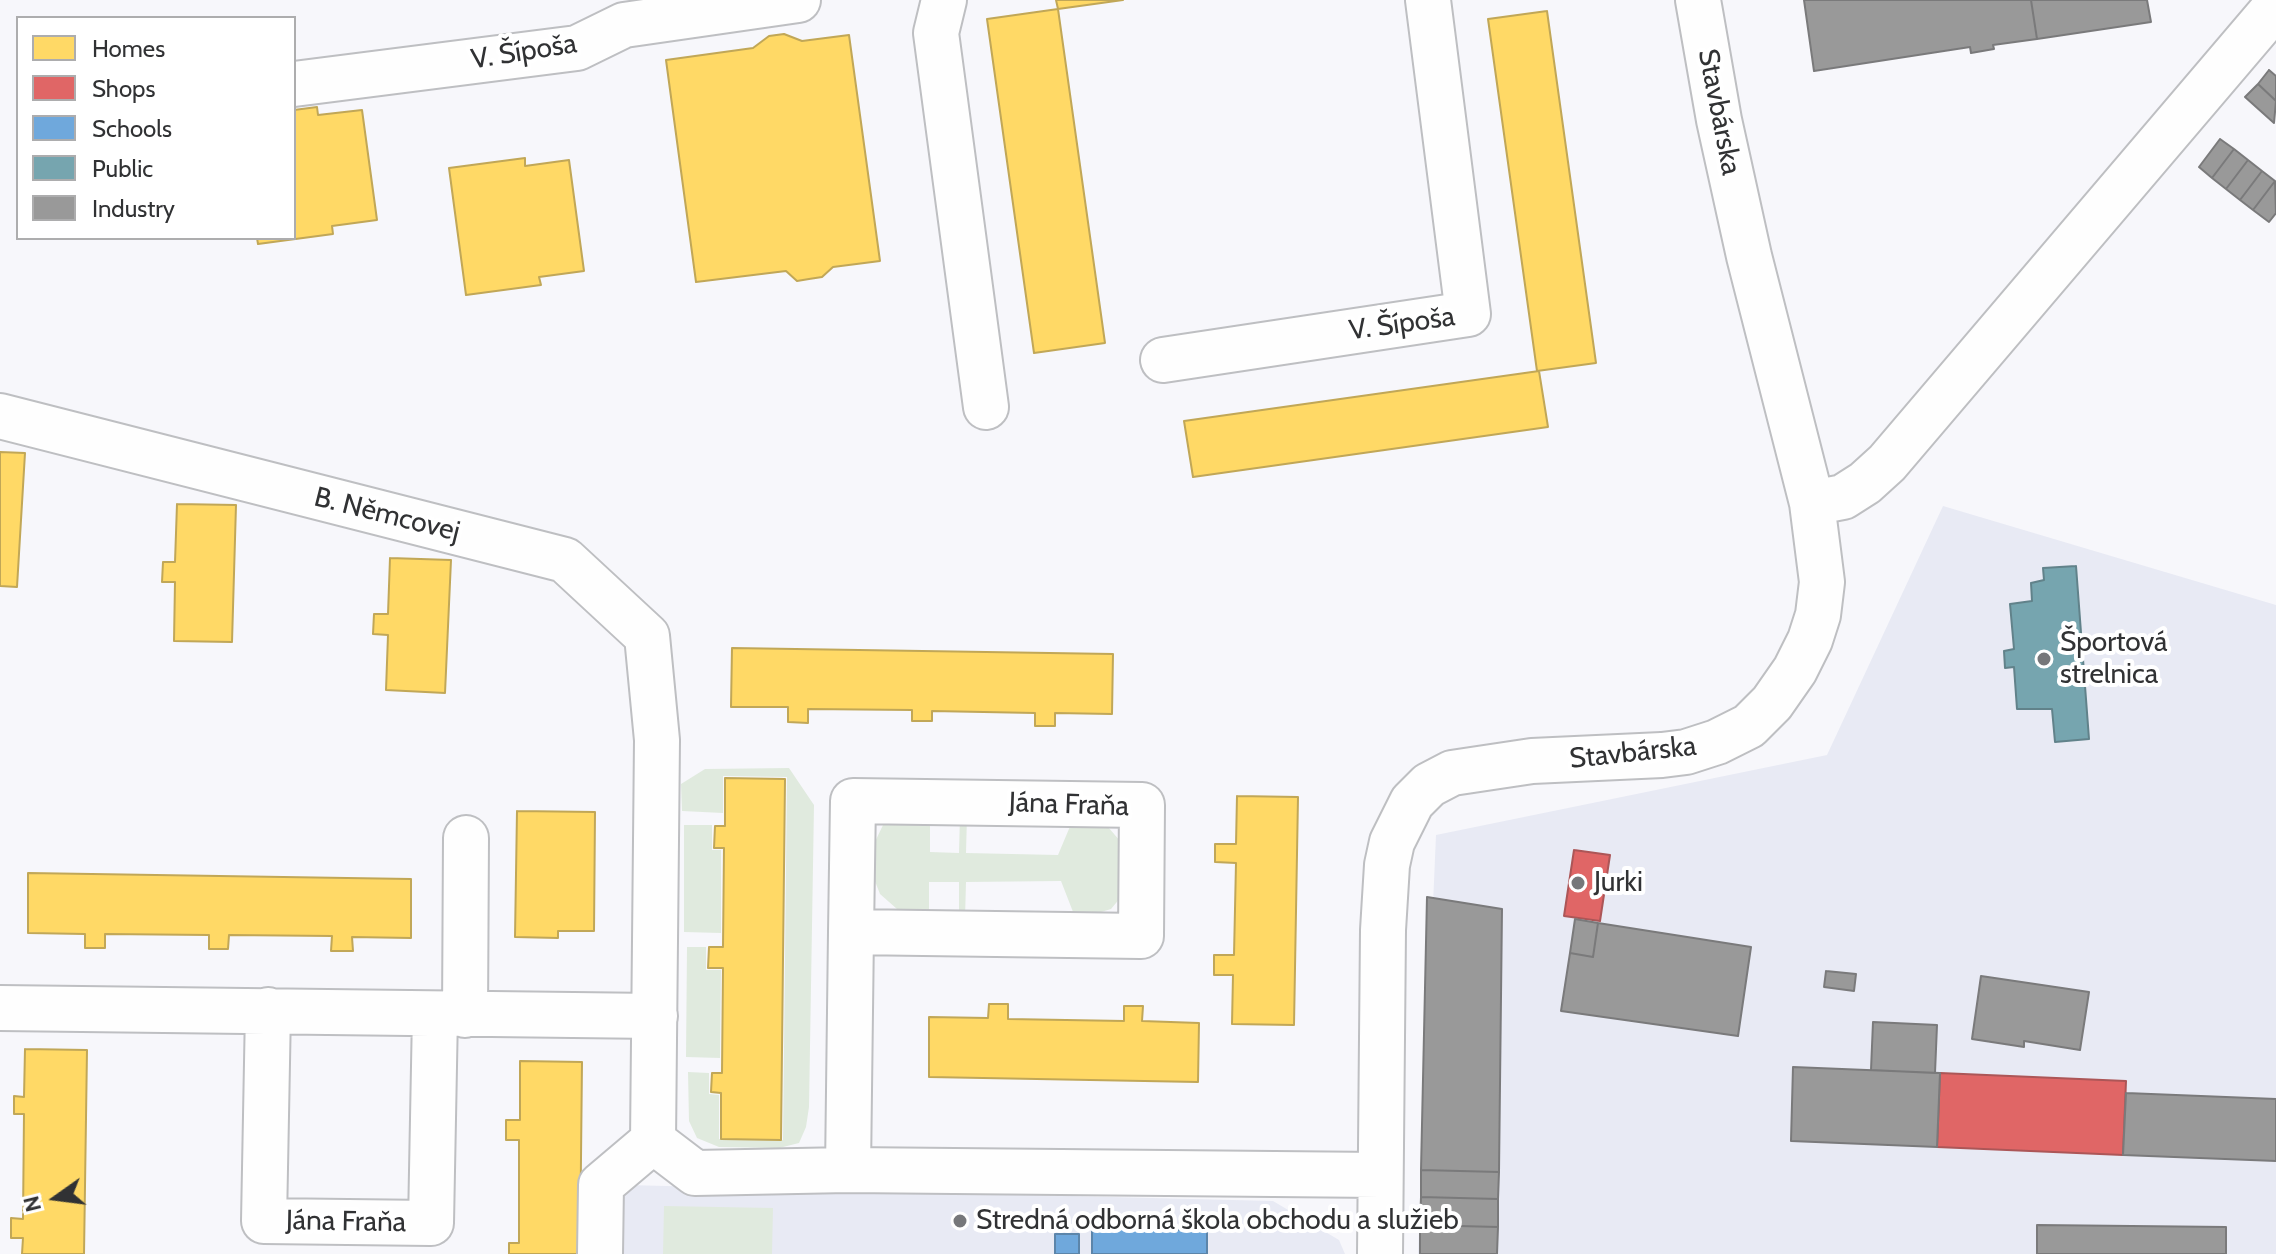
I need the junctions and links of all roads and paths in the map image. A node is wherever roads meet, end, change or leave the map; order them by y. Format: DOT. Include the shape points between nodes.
graph roads {
  1 [pos="798,0"];
  2 [pos="944,0"];
  3 [pos="1428,0"];
  4 [pos="1698,0"];
  5 [pos="2276,6"];
  6 [pos="296,84"];
  7 [pos="1163,360"];
  8 [pos="986,407"];
  9 [pos="0,416"];
  10 [pos="1812,503"];
  11 [pos="466,838"];
  12 [pos="851,932"];
  13 [pos="0,1008"];
  14 [pos="268,1010"];
  15 [pos="450,1014"];
  16 [pos="655,1016"];
  17 [pos="653,1141"];
  18 [pos="848,1170"];
  19 [pos="1380,1175"];
  20 [pos="600,1254"];
  21 [pos="1380,1254"];
  1 -- 6 [label="street, V. Šípoša" via="624,25 577,48"];
  2 -- 8 [label="street" via="936,33"];
  3 -- 7 [label="street, V. Šípoša" via="1468,314"];
  4 -- 10 [label="street, Stavbárska" via="1745,241"];
  5 -- 10 [label="street" via="1887,463 1843,497"];
  9 -- 16 [label="street, B. Němcovej" via="565,560 647,636 657,740"];
  10 -- 19 [label="street, Stavbárska" via="1822,582 1818,615 1795,670 1749,726 1686,752 1532,761 1452,773 1412,802 1387,865"];
  11 -- 15 [label="street, Jána Fraňa"];
  12 -- 12 [label="street, Jána Fraňa" via="1141,936 1142,805 853,801"];
  12 -- 18 [label="street, Jána Fraňa"];
  13 -- 14 [label="street"];
  14 -- 15 [label="street"];
  14 -- 15 [label="street, Jána Fraňa" via="264,1221 431,1223"];
  15 -- 16 [label="street"];
  16 -- 17 [label="street"];
  17 -- 18 [label="street" via="695,1173"];
  17 -- 20 [label="street" via="601,1185"];
  18 -- 19 [label="street"];
  19 -- 21 [label="street, Stavbárska"];
}
